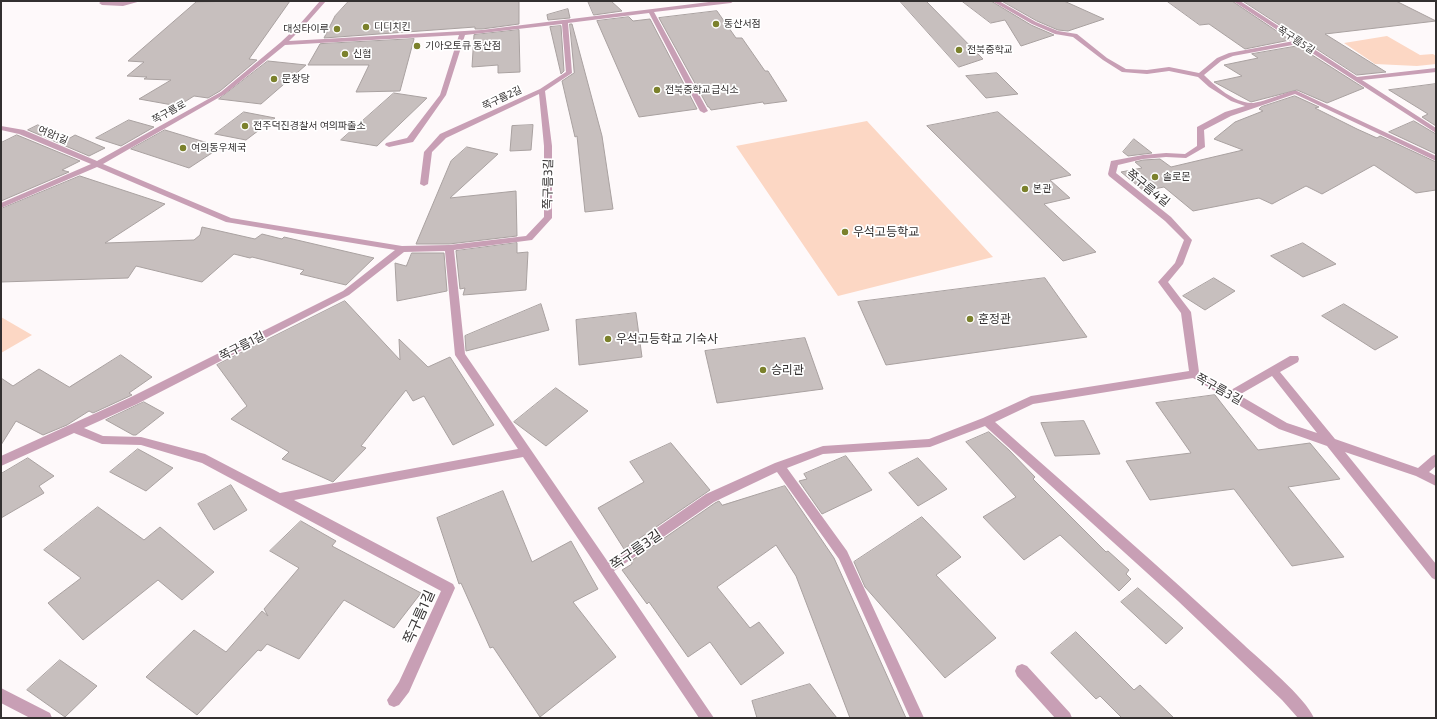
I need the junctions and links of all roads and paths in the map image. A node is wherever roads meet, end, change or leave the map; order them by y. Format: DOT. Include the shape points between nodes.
graph roads {
  1 [pos="138,1"];
  2 [pos="323,1"];
  3 [pos="674,1"];
  4 [pos="732,1"];
  5 [pos="995,1"];
  6 [pos="1236,1"];
  7 [pos="102,3"];
  8 [pos="682,8"];
  9 [pos="651,12"];
  10 [pos="565,22"];
  11 [pos="462,34"];
  12 [pos="1299,42"];
  13 [pos="283,43"];
  14 [pos="1436,70"];
  15 [pos="1200,75"];
  16 [pos="1355,79"];
  17 [pos="542,90"];
  18 [pos="1252,106"];
  19 [pos="704,111"];
  20 [pos="1,128"];
  21 [pos="1436,131"];
  22 [pos="389,145"];
  23 [pos="1436,159"];
  24 [pos="96,165"];
  25 [pos="424,184"];
  26 [pos="1,206"];
  27 [pos="449,248"];
  28 [pos="402,249"];
  29 [pos="1294,358"];
  30 [pos="1273,370"];
  31 [pos="1194,374"];
  32 [pos="1231,395"];
  33 [pos="987,421"];
  34 [pos="74,428"];
  35 [pos="1331,442"];
  36 [pos="526,452"];
  37 [pos="1436,459"];
  38 [pos="1,461"];
  39 [pos="779,466"];
  40 [pos="1420,473"];
  41 [pos="1436,481"];
  42 [pos="279,498"];
  43 [pos="606,570"];
  44 [pos="1436,574"];
  45 [pos="1022,671"];
  46 [pos="1,695"];
  47 [pos="394,700"];
  48 [pos="45,718"];
  49 [pos="707,718"];
  50 [pos="917,718"];
  51 [pos="1065,718"];
  52 [pos="1307,718"];
  1 -- 7 [label="street" via="123,4"];
  2 -- 13 [label="street, 쪽구름로"];
  3 -- 8 [label="street"];
  4 -- 8 [label="street"];
  5 -- 15 [label="street" via="1034,23 1057,33 1074,36 1124,71 1147,72 1169,69"];
  6 -- 12 [label="street, 쪽구름5길"];
  8 -- 9 [label="street"];
  9 -- 10 [label="street"];
  9 -- 19 [label="street"];
  10 -- 11 [label="street"];
  10 -- 17 [label="street, 쪽구름2길" via="569,72"];
  11 -- 13 [label="street"];
  11 -- 22 [label="street" via="443,95 410,140"];
  12 -- 15 [label="street" via="1221,59"];
  12 -- 16 [label="street, 쪽구름5길"];
  13 -- 24 [label="street, 쪽구름로" via="223,93"];
  14 -- 16 [label="street"];
  15 -- 18 [label="street" via="1211,86 1233,100"];
  16 -- 21 [label="street, 쪽구름5길"];
  17 -- 25 [label="street, 쪽구름2길" via="443,136 428,152"];
  17 -- 27 [label="street, 쪽구름3길" via="548,146 548,218 529,238"];
  18 -- 23 [label="street" via="1295,92"];
  18 -- 31 [label="street, 쪽구름4길" via="1228,114 1200,129 1201,147 1186,156 1143,157 1114,163 1112,174 1168,219 1188,240 1179,264 1163,282 1186,312"];
  20 -- 24 [label="street, 여암1길" via="20,132"];
  24 -- 26 [label="street, 쪽구름로"];
  24 -- 28 [label="street" via="229,220"];
  27 -- 28 [label="street"];
  27 -- 36 [label="street" via="460,355"];
  28 -- 34 [label="street, 쪽구름1길" via="346,293"];
  29 -- 30 [label="street"];
  30 -- 32 [label="street"];
  30 -- 35 [label="street"];
  31 -- 32 [label="street, 쪽구름3길"];
  31 -- 33 [label="street, 쪽구름3길" via="1031,400"];
  32 -- 35 [label="street, 쪽구름3길" via="1283,426"];
  33 -- 39 [label="street, 쪽구름3길" via="930,443 823,450"];
  33 -- 52 [label="street" via="1188,602 1287,695"];
  34 -- 38 [label="street, 쪽구름1길"];
  34 -- 42 [label="street, 쪽구름1길" via="102,440 141,441 205,459"];
  35 -- 40 [label="street, 쪽구름3길"];
  35 -- 44 [label="street"];
  36 -- 42 [label="street"];
  36 -- 43 [label="street"];
  37 -- 40 [label="street"];
  39 -- 43 [label="street, 쪽구름3길" via="710,498"];
  39 -- 50 [label="street" via="843,555"];
  40 -- 41 [label="street"];
  42 -- 47 [label="street, 쪽구름1길" via="448,588 404,687"];
  43 -- 49 [label="street, 쪽구름3길"];
  45 -- 51 [label="street"];
  46 -- 48 [label="street"];
}
